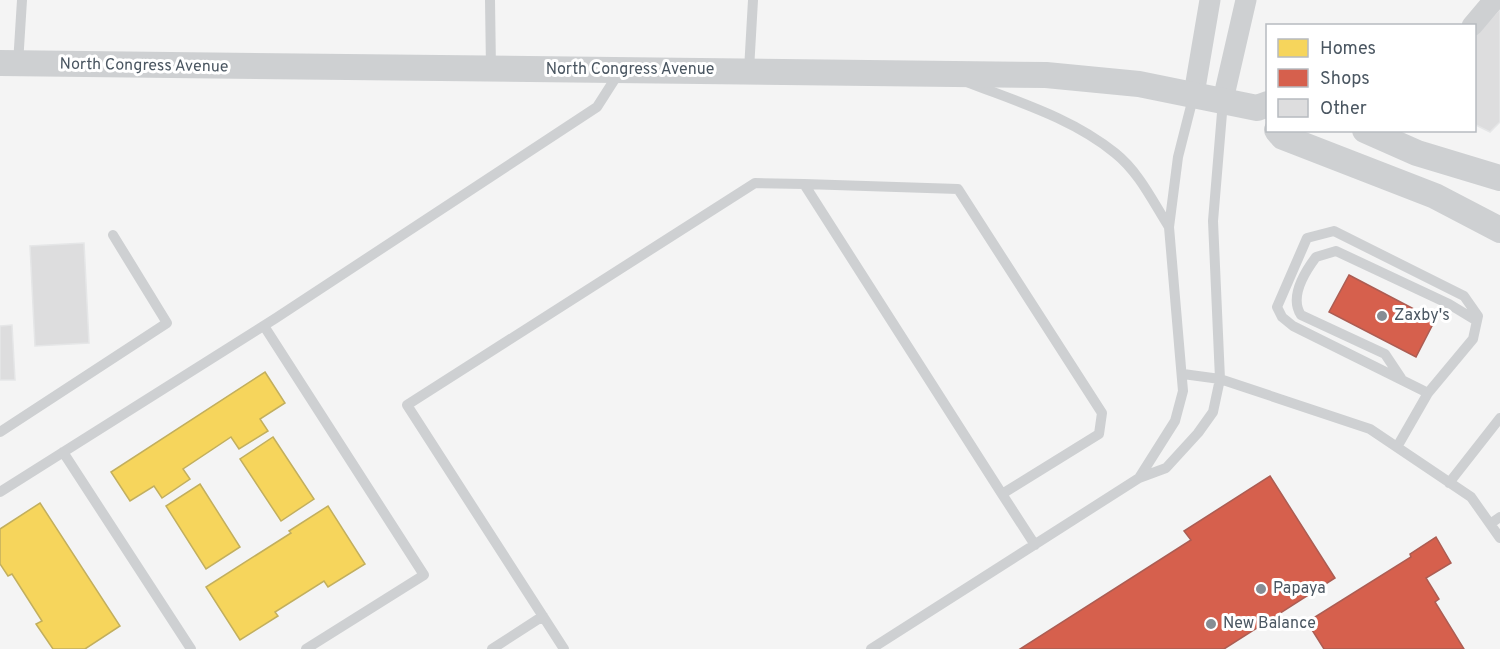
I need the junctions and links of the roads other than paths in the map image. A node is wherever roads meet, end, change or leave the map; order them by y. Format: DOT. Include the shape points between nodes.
graph roads {
  1 [pos="22,0"];
  2 [pos="490,0"];
  3 [pos="753,0"];
  4 [pos="1210,0"];
  5 [pos="1246,0"];
  6 [pos="1494,0"];
  7 [pos="1474,24"];
  8 [pos="9,64"];
  9 [pos="491,70"];
  10 [pos="749,70"];
  11 [pos="621,71"];
  12 [pos="945,73"];
  13 [pos="1194,94"];
  14 [pos="1223,100"];
  15 [pos="1264,111"];
  16 [pos="1279,132"];
  17 [pos="1376,133"];
  18 [pos="1500,178"];
  19 [pos="804,184"];
  20 [pos="1169,227"];
  21 [pos="1500,230"];
  22 [pos="113,235"];
  23 [pos="1477,321"];
  24 [pos="264,326"];
  25 [pos="1183,374"];
  26 [pos="1220,379"];
  27 [pos="1402,380"];
  28 [pos="1428,393"];
  29 [pos="1500,418"];
  30 [pos="0,432"];
  31 [pos="1397,447"];
  32 [pos="63,452"];
  33 [pos="1139,478"];
  34 [pos="1449,483"];
  35 [pos="0,492"];
  36 [pos="1002,494"];
  37 [pos="1500,518"];
  38 [pos="1490,524"];
  39 [pos="1500,538"];
  40 [pos="1035,545"];
  41 [pos="543,616"];
  42 [pos="191,649"];
  43 [pos="306,649"];
  44 [pos="492,649"];
  45 [pos="564,649"];
  46 [pos="871,649"];
  1 -- 8 [label="lane"];
  2 -- 9 [label="lane"];
  3 -- 10 [label="lane"];
  4 -- 13 [label="street"];
  5 -- 14 [label="street"];
  6 -- 7 [label="street"];
  8 -- 9 [label="street, North Congress Avenue"];
  9 -- 11 [label="street, North Congress Avenue"];
  10 -- 11 [label="street, North Congress Avenue"];
  10 -- 12 [label="street, North Congress Avenue"];
  11 -- 24 [label="lane" via="597,107"];
  12 -- 13 [label="street, North Congress Avenue" via="1046,75"];
  12 -- 20 [label="lane" via="1080,127 1116,153 1142,184"];
  13 -- 14 [label="street, North Congress Avenue"];
  13 -- 20 [label="lane" via="1178,158"];
  14 -- 15 [label="street, North Congress Avenue"];
  14 -- 26 [label="lane" via="1213,220"];
  16 -- 21 [label="street" via="1434,196"];
  17 -- 18 [label="street" via="1417,153"];
  19 -- 36 [label="lane"];
  19 -- 36 [label="lane" via="958,189 1102,413 1099,434"];
  19 -- 41 [label="lane" via="755,183 407,405"];
  20 -- 25 [label="lane"];
  22 -- 30 [label="lane" via="167,323"];
  23 -- 27 [label="lane" via="1336,251 1316,257 1295,297 1301,315 1385,354"];
  23 -- 27 [label="lane" via="1478,316 1464,296 1334,231 1307,238 1277,307 1282,317"];
  23 -- 28 [label="lane" via="1473,339"];
  24 -- 32 [label="lane"];
  24 -- 43 [label="lane" via="424,575"];
  25 -- 26 [label="lane"];
  25 -- 33 [label="lane" via="1175,421"];
  26 -- 31 [label="lane" via="1370,429"];
  26 -- 33 [label="lane" via="1212,412 1198,433 1166,468"];
  27 -- 28 [label="lane"];
  28 -- 31 [label="lane"];
  29 -- 34 [label="lane"];
  31 -- 34 [label="lane"];
  32 -- 35 [label="lane"];
  32 -- 42 [label="lane"];
  33 -- 40 [label="lane"];
  34 -- 38 [label="lane" via="1471,497"];
  36 -- 40 [label="lane"];
  37 -- 38 [label="lane"];
  38 -- 39 [label="lane"];
  40 -- 46 [label="lane"];
  41 -- 44 [label="lane"];
  41 -- 45 [label="lane"];
}
